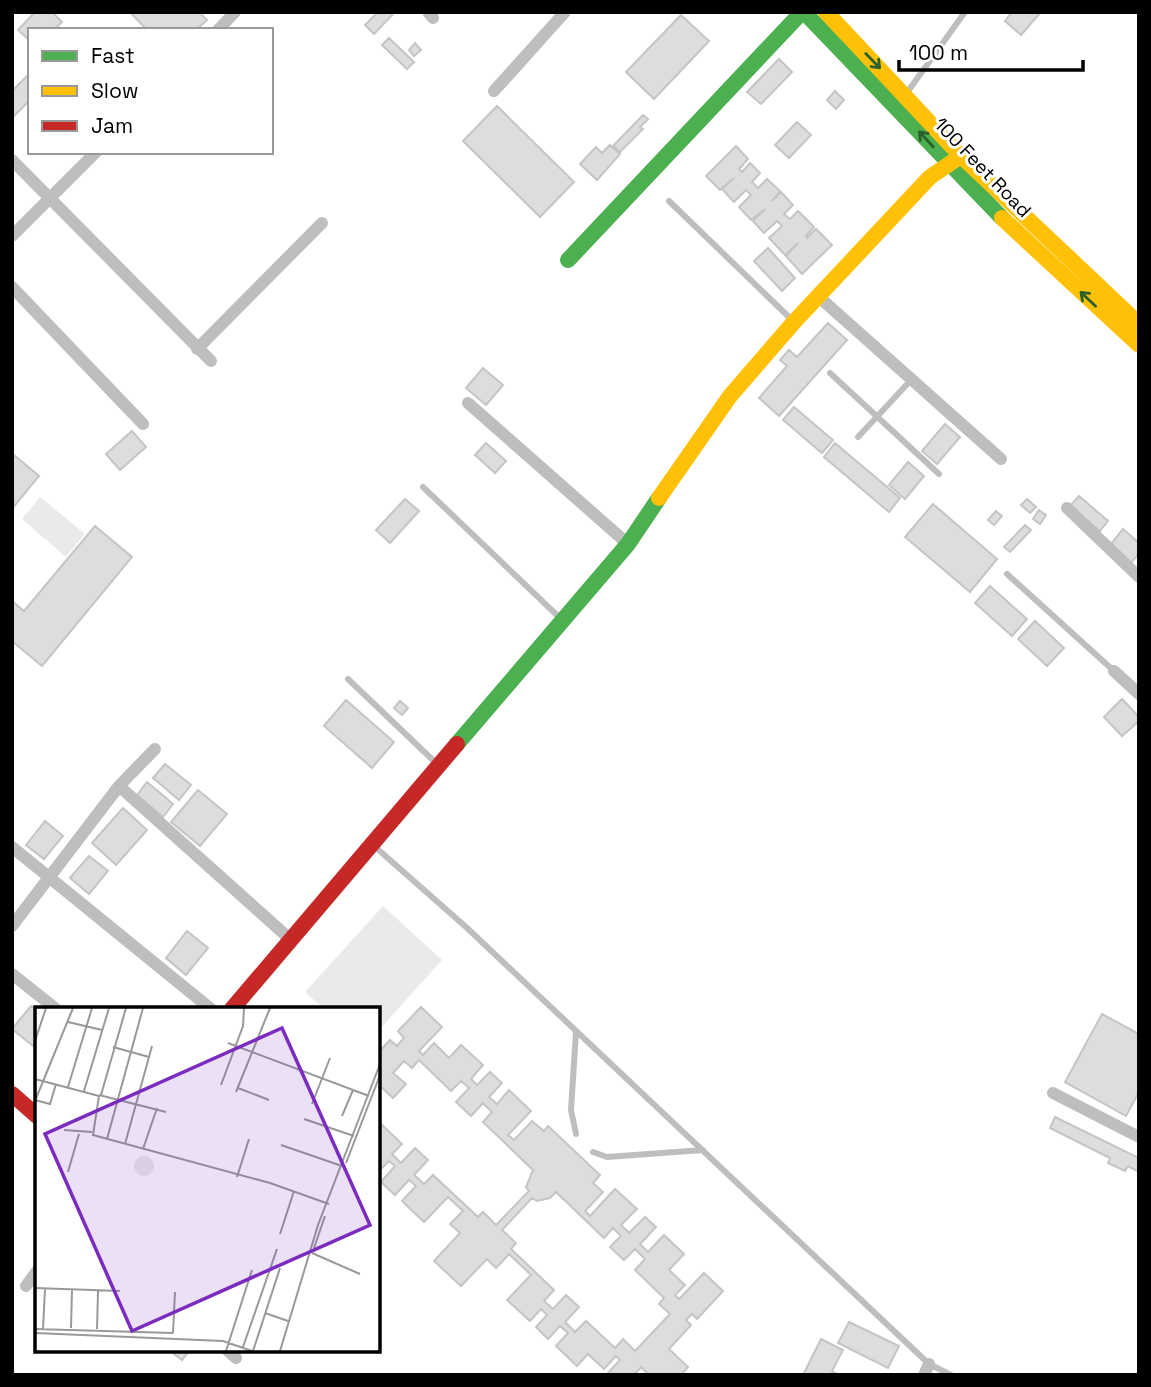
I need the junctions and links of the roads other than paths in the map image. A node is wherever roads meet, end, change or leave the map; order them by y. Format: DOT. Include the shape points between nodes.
graph roads {
  1 [pos="235,12"];
  2 [pos="565,12"];
  3 [pos="803,12"];
  4 [pos="826,12"];
  5 [pos="965,12"];
  6 [pos="220,28"];
  7 [pos="494,91"];
  8 [pos="905,95"];
  9 [pos="94,154"];
  10 [pos="12,160"];
  11 [pos="955,160"];
  12 [pos="50,199"];
  13 [pos="669,201"];
  14 [pos="322,223"];
  15 [pos="12,236"];
  16 [pos="568,260"];
  17 [pos="12,287"];
  18 [pos="819,297"];
  19 [pos="794,322"];
  20 [pos="1139,324"];
  21 [pos="1139,345"];
  22 [pos="197,349"];
  23 [pos="211,361"];
  24 [pos="830,373"];
  25 [pos="911,380"];
  26 [pos="468,403"];
  27 [pos="877,416"];
  28 [pos="143,424"];
  29 [pos="858,437"];
  30 [pos="1001,459"];
  31 [pos="939,474"];
  32 [pos="423,488"];
  33 [pos="1066,508"];
  34 [pos="628,544"];
  35 [pos="1007,574"];
  36 [pos="1139,577"];
  37 [pos="563,621"];
  38 [pos="1114,671"];
  39 [pos="348,679"];
  40 [pos="1139,694"];
  41 [pos="155,749"];
  42 [pos="440,767"];
  43 [pos="119,786"];
  44 [pos="372,844"];
  45 [pos="12,848"];
  46 [pos="49,878"];
  47 [pos="12,926"];
  48 [pos="290,940"];
  49 [pos="12,974"];
  50 [pos="53,1007"];
  51 [pos="209,1007"];
  52 [pos="234,1007"];
  53 [pos="576,1032"];
  54 [pos="1053,1093"];
  55 [pos="12,1094"];
  56 [pos="35,1113"];
  57 [pos="576,1134"];
  58 [pos="1139,1137"];
  59 [pos="703,1150"];
  60 [pos="593,1152"];
  61 [pos="35,1274"];
  62 [pos="26,1286"];
  63 [pos="926,1369"];
  64 [pos="951,1375"];
  1 -- 6 [label="street"];
  2 -- 7 [label="street"];
  11 -- 3 [label="street, 100 Feet Road, one-way"];
  3 -- 16 [label="street"];
  4 -- 8 [label="street, 100 Feet Road, one-way"];
  5 -- 8 [label="lane"];
  8 -- 11 [label="street, 100 Feet Road"];
  9 -- 12 [label="street"];
  10 -- 12 [label="street"];
  11 -- 18 [label="street" via="930,177"];
  11 -- 20 [label="street, 100 Feet Road"];
  21 -- 11 [label="street, 100 Feet Road, one-way" via="1038,253"];
  12 -- 15 [label="street"];
  12 -- 22 [label="street"];
  13 -- 19 [label="lane"];
  14 -- 22 [label="street"];
  17 -- 28 [label="street"];
  18 -- 19 [label="street"];
  18 -- 25 [label="street"];
  19 -- 34 [label="street" via="729,398"];
  22 -- 23 [label="street"];
  24 -- 27 [label="lane"];
  25 -- 27 [label="lane"];
  25 -- 30 [label="street"];
  26 -- 34 [label="street"];
  27 -- 29 [label="lane"];
  27 -- 31 [label="lane"];
  32 -- 37 [label="lane"];
  33 -- 36 [label="street"];
  34 -- 37 [label="street"];
  35 -- 38 [label="lane"];
  37 -- 42 [label="street"];
  38 -- 40 [label="street"];
  39 -- 42 [label="lane"];
  41 -- 43 [label="street"];
  42 -- 44 [label="street"];
  43 -- 46 [label="street"];
  43 -- 48 [label="street"];
  44 -- 48 [label="street"];
  44 -- 53 [label="lane"];
  45 -- 46 [label="street"];
  46 -- 47 [label="street"];
  46 -- 51 [label="street"];
  48 -- 52 [label="street"];
  49 -- 50 [label="street"];
  53 -- 57 [label="lane" via="571,1110"];
  53 -- 59 [label="lane"];
  54 -- 58 [label="street"];
  55 -- 56 [label="street"];
  59 -- 60 [label="lane" via="607,1157"];
  59 -- 63 [label="lane"];
  61 -- 62 [label="street"];
  63 -- 64 [label="lane"];
}
